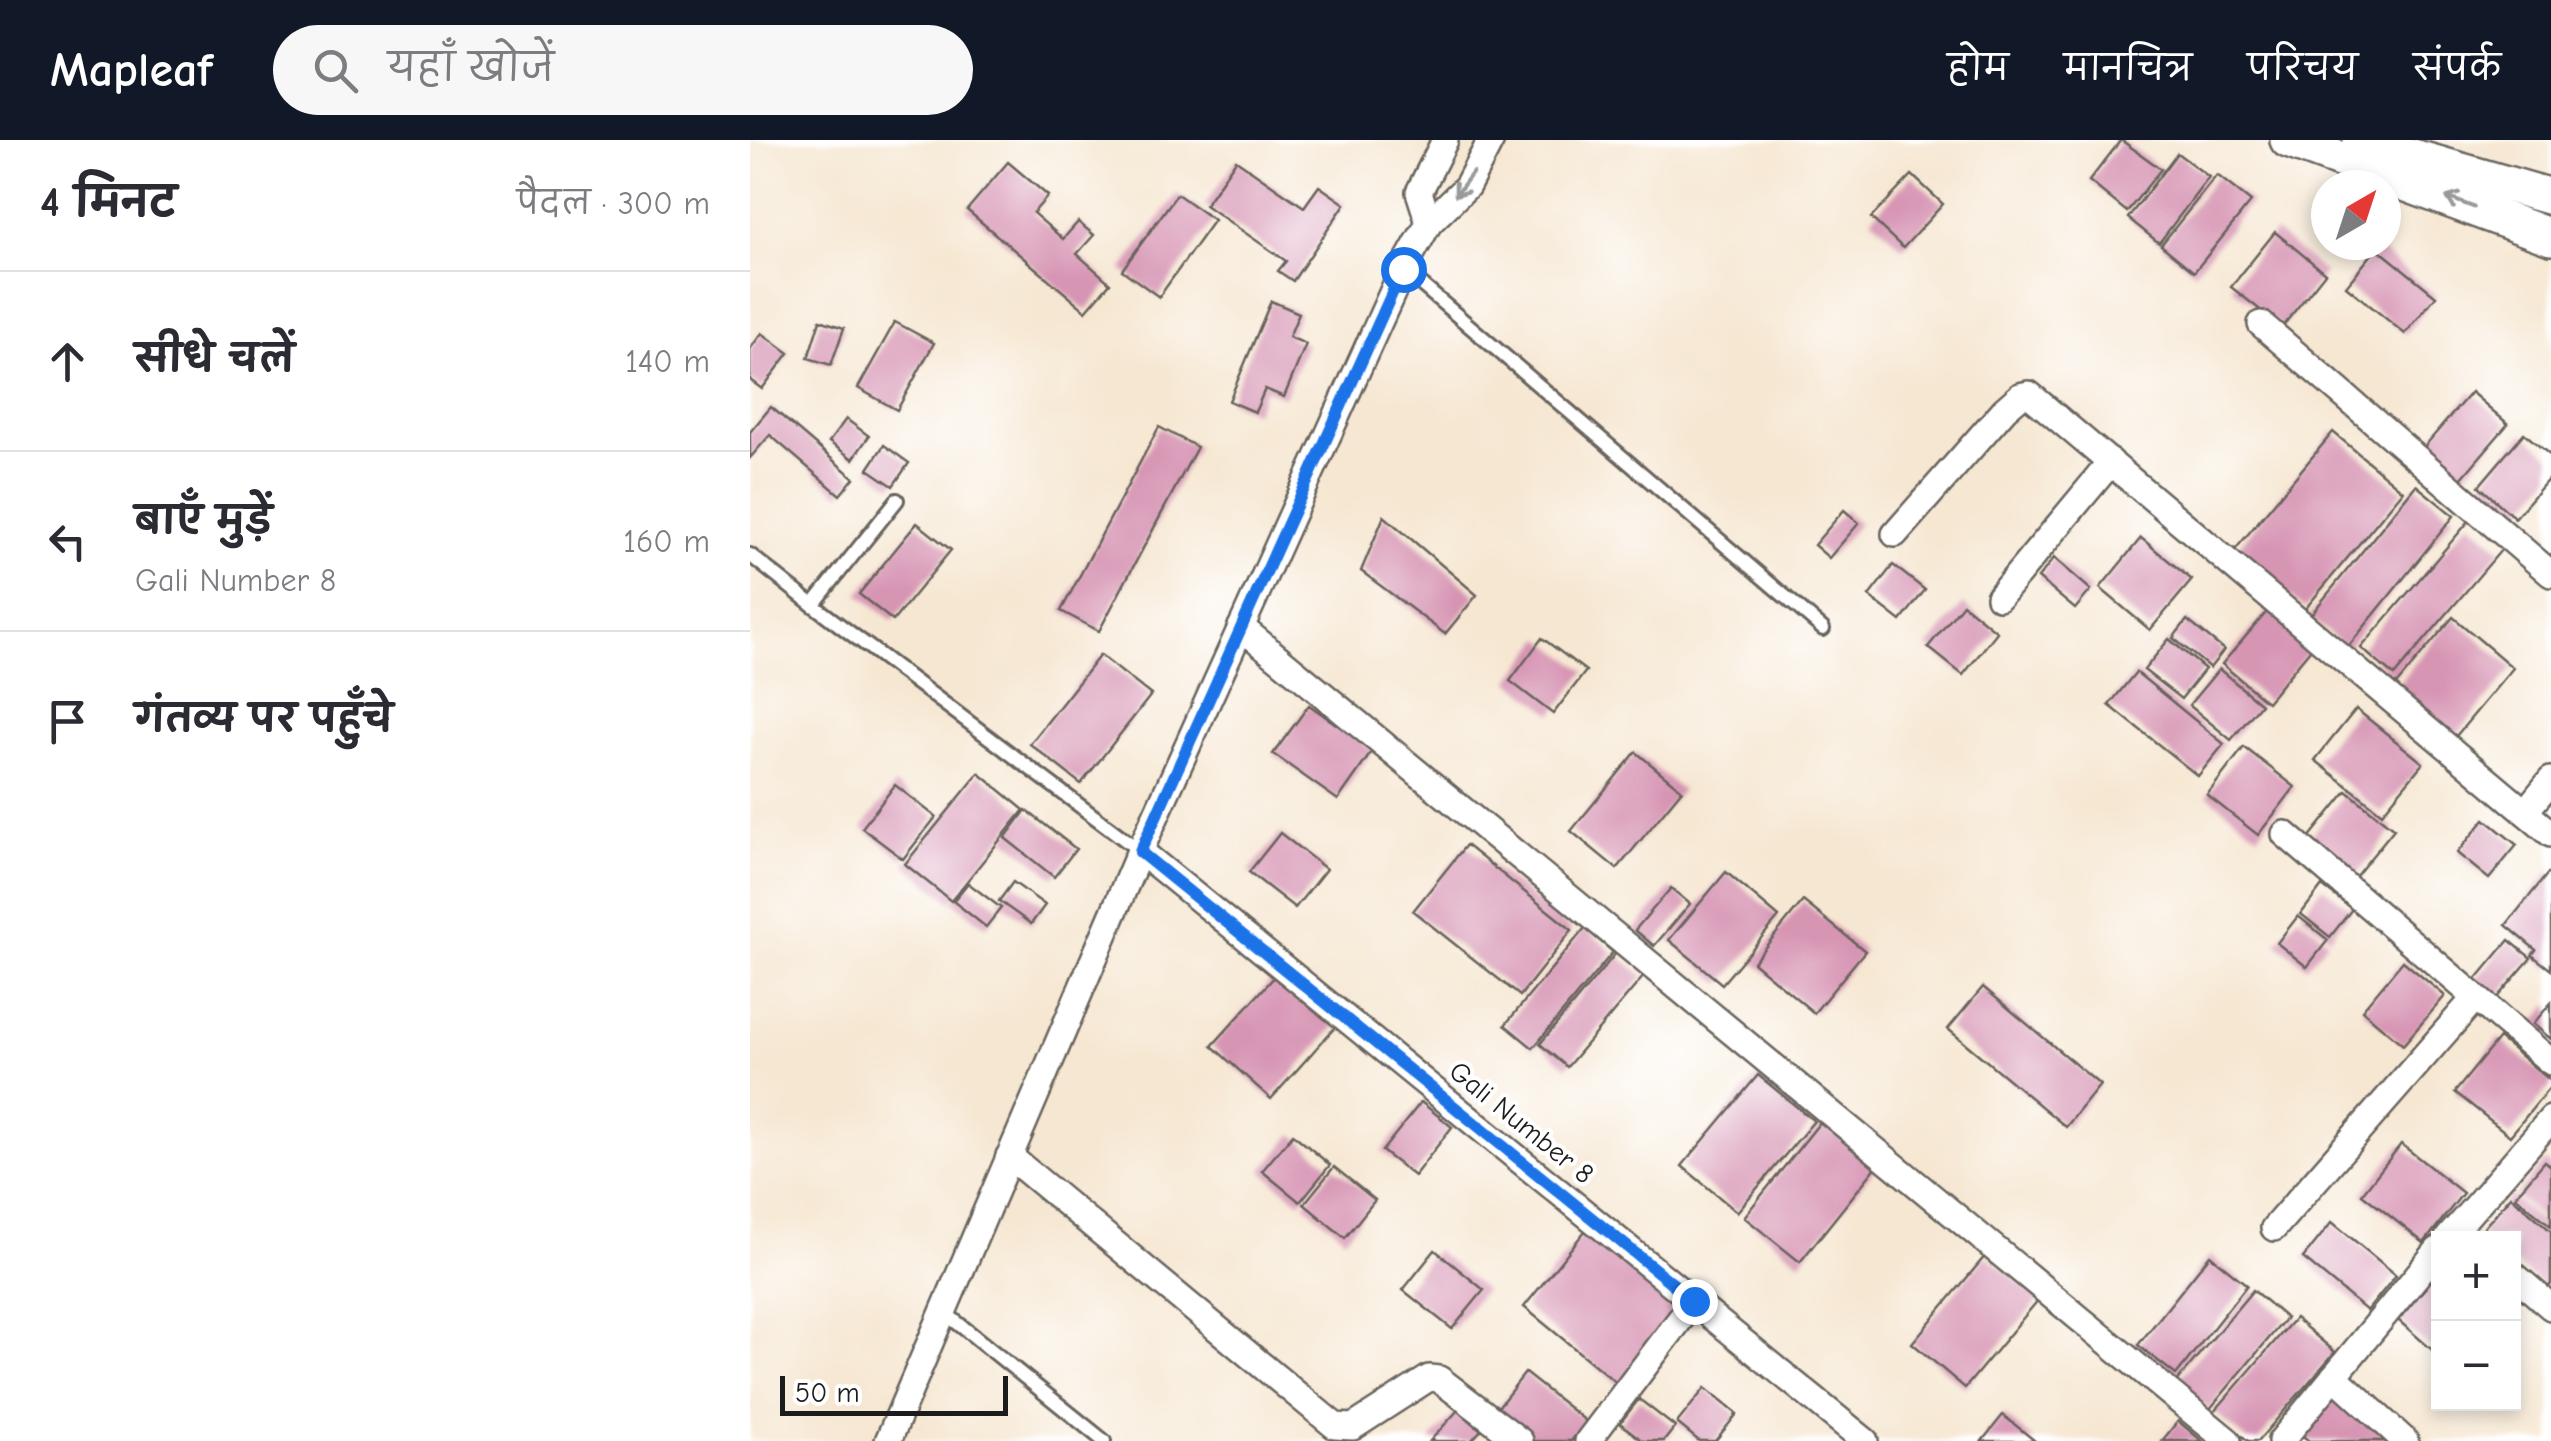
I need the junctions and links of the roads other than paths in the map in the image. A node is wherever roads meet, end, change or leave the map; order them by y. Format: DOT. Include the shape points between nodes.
graph roads {
  1 [pos="1445,140"];
  2 [pos="1491,140"];
  3 [pos="2288,140"];
  4 [pos="2367,142"];
  5 [pos="2551,197"];
  6 [pos="1430,223"];
  7 [pos="2551,237"];
  8 [pos="1403,269"];
  9 [pos="2261,324"];
  10 [pos="2111,462"];
  11 [pos="897,500"];
  12 [pos="1895,534"];
  13 [pos="750,555"];
  14 [pos="2551,574"];
  15 [pos="1999,597"];
  16 [pos="814,605"];
  17 [pos="1241,626"];
  18 [pos="1823,629"];
  19 [pos="2551,780"];
  20 [pos="2525,812"];
  21 [pos="2285,834"];
  22 [pos="2551,834"];
  23 [pos="1140,852"];
  24 [pos="2475,998"];
  25 [pos="2551,1062"];
  26 [pos="2551,1119"];
  27 [pos="1009,1156"];
  28 [pos="2274,1228"];
  29 [pos="2462,1231"];
  30 [pos="2431,1258"];
  31 [pos="2521,1281"];
  32 [pos="1694,1301"];
  33 [pos="2551,1307"];
  34 [pos="944,1312"];
  35 [pos="2334,1376"];
  36 [pos="888,1441"];
  37 [pos="1104,1441"];
  38 [pos="1520,1441"];
  39 [pos="1588,1441"];
  40 [pos="1865,1441"];
  41 [pos="2228,1441"];
  42 [pos="2281,1441"];
  43 [pos="2405,1441"];
  1 -- 6 [label="street" via="1419,192"];
  2 -- 6 [label="street, one-way" via="1467,186"];
  7 -- 3 [label="main road, one-way"];
  4 -- 5 [label="main road"];
  6 -- 8 [label="street"];
  8 -- 17 [label="street"];
  8 -- 18 [label="lane"];
  9 -- 14 [label="street"];
  10 -- 12 [label="street" via="2036,398 2020,396"];
  10 -- 15 [label="street"];
  10 -- 20 [label="street"];
  11 -- 16 [label="lane"];
  13 -- 16 [label="lane"];
  16 -- 23 [label="lane"];
  17 -- 23 [label="street"];
  17 -- 41 [label="street"];
  19 -- 20 [label="street"];
  20 -- 22 [label="street"];
  21 -- 24 [label="street"];
  23 -- 27 [label="street"];
  23 -- 32 [label="street, Gali Number 8"];
  24 -- 25 [label="street"];
  24 -- 28 [label="street"];
  26 -- 29 [label="street"];
  27 -- 34 [label="street"];
  27 -- 38 [label="street" via="1334,1426 1353,1427 1430,1378"];
  30 -- 35 [label="street"];
  31 -- 33 [label="street"];
  32 -- 39 [label="street"];
  32 -- 40 [label="street, Gali Number 8"];
  34 -- 36 [label="street"];
  34 -- 37 [label="lane"];
  35 -- 42 [label="street"];
  35 -- 43 [label="street"];
}
